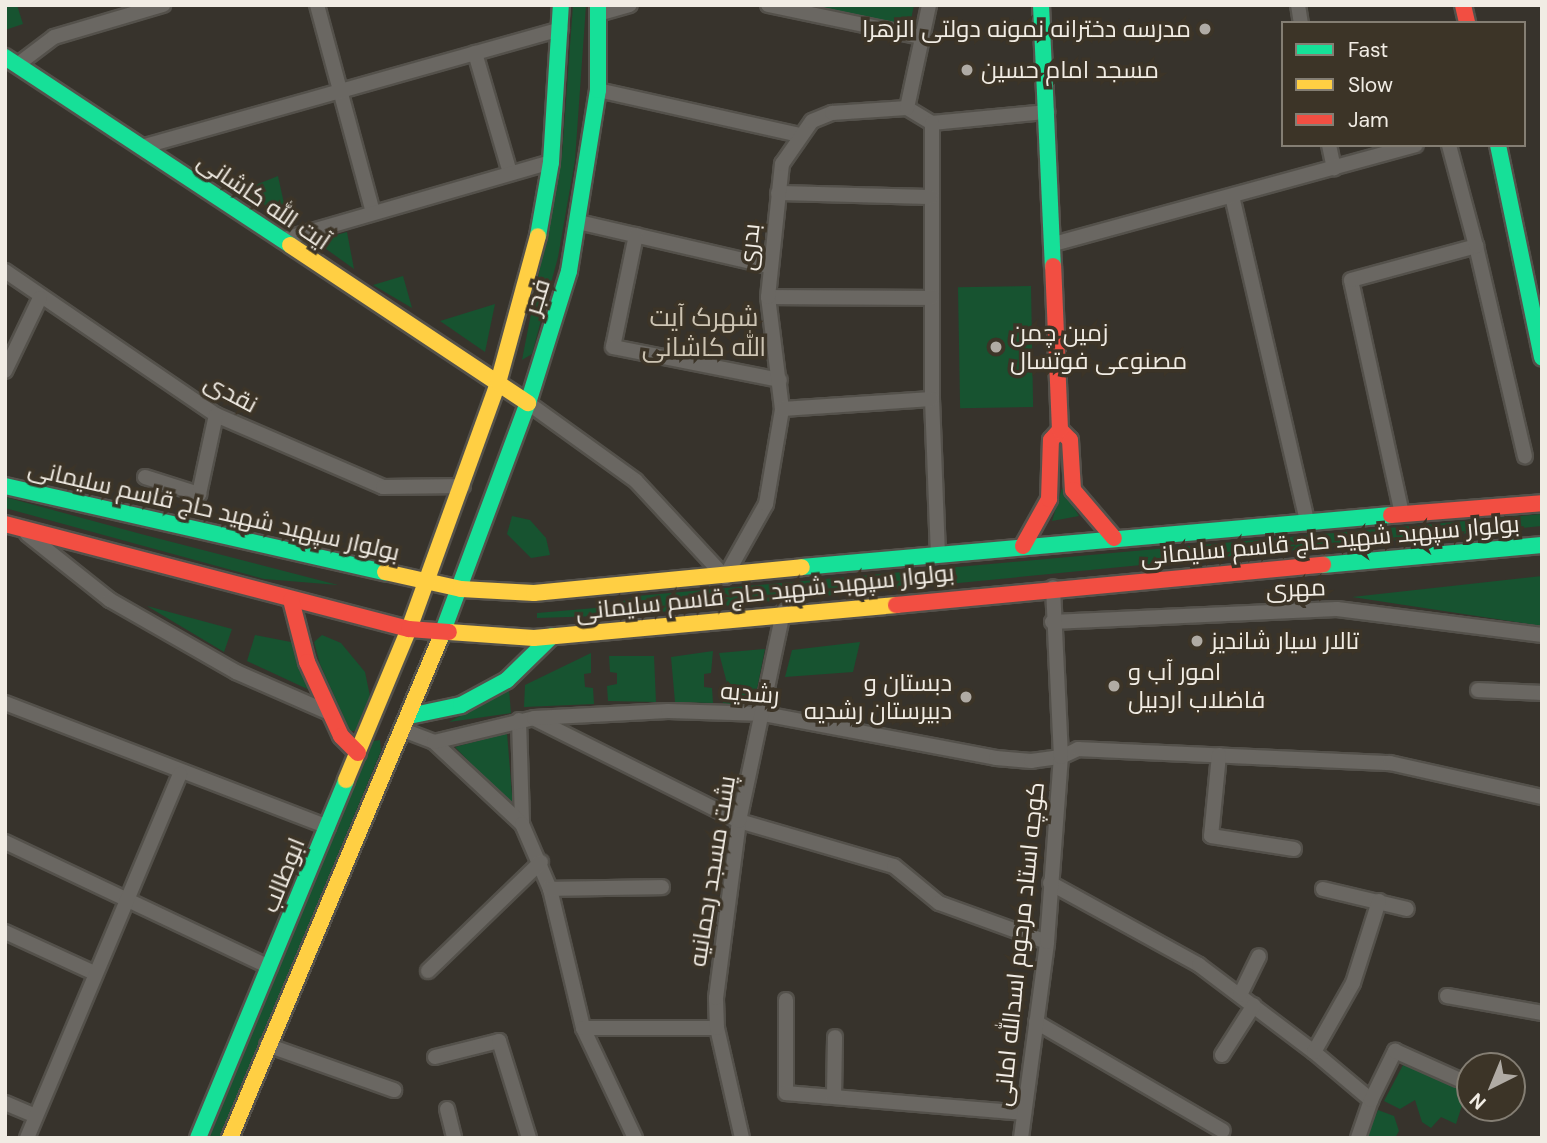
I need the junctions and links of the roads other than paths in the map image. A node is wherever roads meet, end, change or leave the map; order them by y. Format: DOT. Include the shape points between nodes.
graph roads {
  1 [pos="163,5"];
  2 [pos="317,5"];
  3 [pos="561,5"];
  4 [pos="630,5"];
  5 [pos="768,5"];
  6 [pos="929,5"];
  7 [pos="1041,5"];
  8 [pos="598,10"];
  9 [pos="561,29"];
  10 [pos="921,37"];
  11 [pos="475,53"];
  12 [pos="11,61"];
  13 [pos="598,90"];
  14 [pos="339,91"];
  15 [pos="907,108"];
  16 [pos="1047,112"];
  17 [pos="932,123"];
  18 [pos="799,135"];
  19 [pos="141,147"];
  20 [pos="1329,147"];
  21 [pos="1409,147"];
  22 [pos="1449,147"];
  23 [pos="1498,147"];
  24 [pos="551,162"];
  25 [pos="1334,168"];
  26 [pos="510,173"];
  27 [pos="778,193"];
  28 [pos="1232,196"];
  29 [pos="931,197"];
  30 [pos="373,212"];
  31 [pos="578,222"];
  32 [pos="636,235"];
  33 [pos="281,240"];
  34 [pos="1054,244"];
  35 [pos="1476,246"];
  36 [pos="769,266"];
  37 [pos="5,271"];
  38 [pos="40,298"];
  39 [pos="768,298"];
  40 [pos="932,298"];
  41 [pos="1542,358"];
  42 [pos="6,367"];
  43 [pos="779,380"];
  44 [pos="498,383"];
  45 [pos="932,399"];
  46 [pos="528,403"];
  47 [pos="782,408"];
  48 [pos="216,415"];
  49 [pos="1060,430"];
  50 [pos="1525,456"];
  51 [pos="145,477"];
  52 [pos="5,486"];
  53 [pos="463,486"];
  54 [pos="1542,503"];
  55 [pos="1402,514"];
  56 [pos="1307,522"];
  57 [pos="13,526"];
  58 [pos="1114,538"];
  59 [pos="1542,545"];
  60 [pos="1023,546"];
  61 [pos="938,555"];
  62 [pos="725,577"];
  63 [pos="426,582"];
  64 [pos="1053,587"];
  65 [pos="461,589"];
  66 [pos="292,600"];
  67 [pos="783,612"];
  68 [pos="1052,622"];
  69 [pos="409,629"];
  70 [pos="442,635"];
  71 [pos="1542,635"];
  72 [pos="552,636"];
  73 [pos="1478,690"];
  74 [pos="1542,693"];
  75 [pos="5,703"];
  76 [pos="330,713"];
  77 [pos="764,714"];
  78 [pos="534,718"];
  79 [pos="519,720"];
  80 [pos="406,723"];
  81 [pos="434,742"];
  82 [pos="358,752"];
  83 [pos="1219,755"];
  84 [pos="1062,757"];
  85 [pos="180,774"];
  86 [pos="1542,797"];
  87 [pos="738,821"];
  88 [pos="522,824"];
  89 [pos="328,827"];
  90 [pos="5,842"];
  91 [pos="1294,849"];
  92 [pos="541,862"];
  93 [pos="1052,884"];
  94 [pos="662,887"];
  95 [pos="550,889"];
  96 [pos="1324,889"];
  97 [pos="126,901"];
  98 [pos="1379,901"];
  99 [pos="1407,909"];
  100 [pos="5,932"];
  101 [pos="1047,942"];
  102 [pos="1259,956"];
  103 [pos="270,967"];
  104 [pos="428,971"];
  105 [pos="94,973"];
  106 [pos="1240,995"];
  107 [pos="1447,996"];
  108 [pos="786,1000"];
  109 [pos="1254,1005"];
  110 [pos="1542,1013"];
  111 [pos="1036,1022"];
  112 [pos="583,1028"];
  113 [pos="717,1028"];
  114 [pos="835,1037"];
  115 [pos="267,1045"];
  116 [pos="1314,1052"];
  117 [pos="1222,1055"];
  118 [pos="435,1057"];
  119 [pos="1456,1078"];
  120 [pos="394,1090"];
  121 [pos="834,1096"];
  122 [pos="1371,1100"];
  123 [pos="5,1103"];
  124 [pos="447,1110"];
  125 [pos="1024,1112"];
  126 [pos="35,1116"];
  127 [pos="1223,1131"];
  128 [pos="634,1137"];
  129 [pos="27,1138"];
  130 [pos="198,1138"];
  131 [pos="230,1138"];
  132 [pos="454,1138"];
  133 [pos="529,1138"];
  134 [pos="742,1138"];
  135 [pos="1021,1138"];
  136 [pos="1358,1138"];
  1 -- 12 [label="street" via="54,37"];
  2 -- 14 [label="street"];
  3 -- 9 [label="main road, فجر"];
  4 -- 8 [label="street"];
  5 -- 10 [label="street"];
  6 -- 10 [label="street"];
  7 -- 16 [label="main road"];
  8 -- 13 [label="main road, فجر"];
  9 -- 11 [label="street"];
  9 -- 24 [label="main road, فجر"];
  10 -- 15 [label="street"];
  11 -- 14 [label="street"];
  11 -- 26 [label="street"];
  12 -- 19 [label="main road, آیت الله کاشانی"];
  13 -- 18 [label="street"];
  13 -- 31 [label="main road, فجر"];
  14 -- 19 [label="street"];
  14 -- 30 [label="street"];
  15 -- 17 [label="street"];
  15 -- 18 [label="street, بدری" via="832,113 812,121"];
  16 -- 17 [label="street"];
  16 -- 34 [label="main road"];
  17 -- 29 [label="street"];
  18 -- 27 [label="street, بدری" via="782,164"];
  19 -- 33 [label="main road, آیت الله کاشانی"];
  20 -- 25 [label="street"];
  21 -- 25 [label="street"];
  22 -- 35 [label="street"];
  23 -- 41 [label="main road"];
  24 -- 26 [label="street"];
  24 -- 44 [label="main road, فجر" via="533,262"];
  25 -- 28 [label="street"];
  26 -- 30 [label="street"];
  27 -- 29 [label="street"];
  27 -- 36 [label="street, بدری"];
  28 -- 34 [label="street"];
  28 -- 56 [label="street"];
  29 -- 40 [label="street"];
  30 -- 33 [label="street"];
  31 -- 32 [label="street"];
  31 -- 46 [label="main road, فجر" via="569,271"];
  32 -- 36 [label="street"];
  32 -- 43 [label="street" via="613,347"];
  33 -- 44 [label="main road, آیت الله کاشانی"];
  34 -- 49 [label="main road"];
  35 -- 50 [label="street"];
  35 -- 55 [label="street" via="1352,281"];
  36 -- 39 [label="street, بدری"];
  37 -- 38 [label="street, نقدی"];
  38 -- 42 [label="street"];
  38 -- 48 [label="street, نقدی"];
  39 -- 40 [label="street"];
  39 -- 43 [label="street, بدری"];
  40 -- 45 [label="street"];
  43 -- 47 [label="street, بدری"];
  44 -- 46 [label="main road, آیت الله کاشانی"];
  44 -- 53 [label="main road, فجر"];
  45 -- 47 [label="street"];
  45 -- 61 [label="street"];
  46 -- 62 [label="street" via="636,481"];
  46 -- 65 [label="main road, فجر"];
  47 -- 62 [label="street, بدری" via="766,504"];
  48 -- 51 [label="street" via="199,494"];
  48 -- 53 [label="street, نقدی" via="383,487"];
  49 -- 58 [label="main road" via="1070,440 1073,489"];
  49 -- 60 [label="main road" via="1051,440 1049,499"];
  52 -- 63 [label="main road, بولوار سپهبد شهید حاج قاسم سلیمانی"];
  53 -- 63 [label="main road, فجر"];
  54 -- 55 [label="main road, بولوار سپهبد شهید حاج قاسم سلیمانی"];
  55 -- 56 [label="main road, بولوار سپهبد شهید حاج قاسم سلیمانی"];
  56 -- 58 [label="main road, بولوار سپهبد شهید حاج قاسم سلیمانی"];
  57 -- 66 [label="main road, بولوار سپهبد شهید حاج قاسم سلیمانی"];
  57 -- 76 [label="street" via="110,600 236,672"];
  58 -- 60 [label="main road, بولوار سپهبد شهید حاج قاسم سلیمانی"];
  59 -- 64 [label="main road, بولوار سپهبد شهید حاج قاسم سلیمانی"];
  60 -- 61 [label="main road, بولوار سپهبد شهید حاج قاسم سلیمانی"];
  61 -- 62 [label="main road, بولوار سپهبد شهید حاج قاسم سلیمانی"];
  62 -- 65 [label="main road, بولوار سپهبد شهید حاج قاسم سلیمانی" via="534,593"];
  63 -- 65 [label="main road, بولوار سپهبد شهید حاج قاسم سلیمانی"];
  63 -- 69 [label="main road, فجر"];
  64 -- 67 [label="main road, بولوار سپهبد شهید حاج قاسم سلیمانی"];
  64 -- 68 [label="street, کوچه استاد مرحوم اسدالله امانی"];
  65 -- 70 [label="main road, فجر"];
  66 -- 69 [label="main road, بولوار سپهبد شهید حاج قاسم سلیمانی"];
  66 -- 76 [label="main road" via="307,662"];
  67 -- 72 [label="main road, بولوار سپهبد شهید حاج قاسم سلیمانی"];
  67 -- 77 [label="street, پشت مسجد رحمانیه"];
  68 -- 71 [label="street, مهری" via="1337,609"];
  68 -- 84 [label="street, کوچه استاد مرحوم اسدالله امانی"];
  69 -- 70 [label="main road, بولوار سپهبد شهید حاج قاسم سلیمانی"];
  69 -- 82 [label="main road, ابوطالب"];
  70 -- 72 [label="main road, بولوار سپهبد شهید حاج قاسم سلیمانی"];
  70 -- 80 [label="main road"];
  72 -- 80 [label="main road" via="507,680 461,705"];
  73 -- 74 [label="street"];
  75 -- 85 [label="street"];
  76 -- 82 [label="main road" via="341,736"];
  77 -- 78 [label="street, رشدیه" via="668,711"];
  77 -- 84 [label="street, رشدیه" via="996,758"];
  77 -- 87 [label="street, پشت مسجد رحمانیه"];
  78 -- 79 [label="street, رشدیه"];
  78 -- 87 [label="street"];
  79 -- 81 [label="street, رشدیه"];
  79 -- 88 [label="street"];
  80 -- 81 [label="street"];
  80 -- 115 [label="main road"];
  81 -- 88 [label="street"];
  82 -- 89 [label="main road, ابوطالب"];
  83 -- 84 [label="street, رشدیه" via="1078,749"];
  83 -- 86 [label="street, رشدیه" via="1390,763"];
  83 -- 91 [label="street" via="1211,836"];
  84 -- 93 [label="street, کوچه استاد مرحوم اسدالله امانی"];
  85 -- 89 [label="street"];
  85 -- 97 [label="street"];
  87 -- 101 [label="street" via="894,866 939,902"];
  87 -- 113 [label="street, پشت مسجد رحمانیه" via="716,998"];
  88 -- 92 [label="street"];
  89 -- 103 [label="main road, ابوطالب"];
  90 -- 97 [label="street"];
  92 -- 95 [label="street"];
  92 -- 104 [label="street"];
  93 -- 101 [label="street, کوچه استاد مرحوم اسدالله امانی"];
  93 -- 106 [label="street" via="1199,965"];
  94 -- 95 [label="street"];
  95 -- 112 [label="street"];
  96 -- 98 [label="street"];
  97 -- 103 [label="street"];
  97 -- 105 [label="street"];
  98 -- 99 [label="street"];
  98 -- 116 [label="street" via="1353,983"];
  100 -- 105 [label="street"];
  101 -- 111 [label="street, کوچه استاد مرحوم اسدالله امانی"];
  102 -- 106 [label="street"];
  103 -- 130 [label="main road, ابوطالب"];
  105 -- 126 [label="street"];
  106 -- 109 [label="street"];
  107 -- 110 [label="street"];
  108 -- 121 [label="street" via="786,1093"];
  109 -- 116 [label="street"];
  109 -- 117 [label="street"];
  111 -- 125 [label="street, کوچه استاد مرحوم اسدالله امانی"];
  111 -- 127 [label="street"];
  112 -- 113 [label="street"];
  112 -- 128 [label="street"];
  113 -- 134 [label="street, پشت مسجد رحمانیه"];
  114 -- 121 [label="street"];
  115 -- 120 [label="street"];
  115 -- 131 [label="main road"];
  116 -- 122 [label="street"];
  118 -- 133 [label="street" via="499,1041"];
  119 -- 122 [label="street" via="1395,1051"];
  121 -- 125 [label="street"];
  122 -- 136 [label="street"];
  123 -- 126 [label="street"];
  124 -- 132 [label="street"];
  125 -- 135 [label="street, کوچه استاد مرحوم اسدالله امانی"];
  126 -- 129 [label="street"];
}
